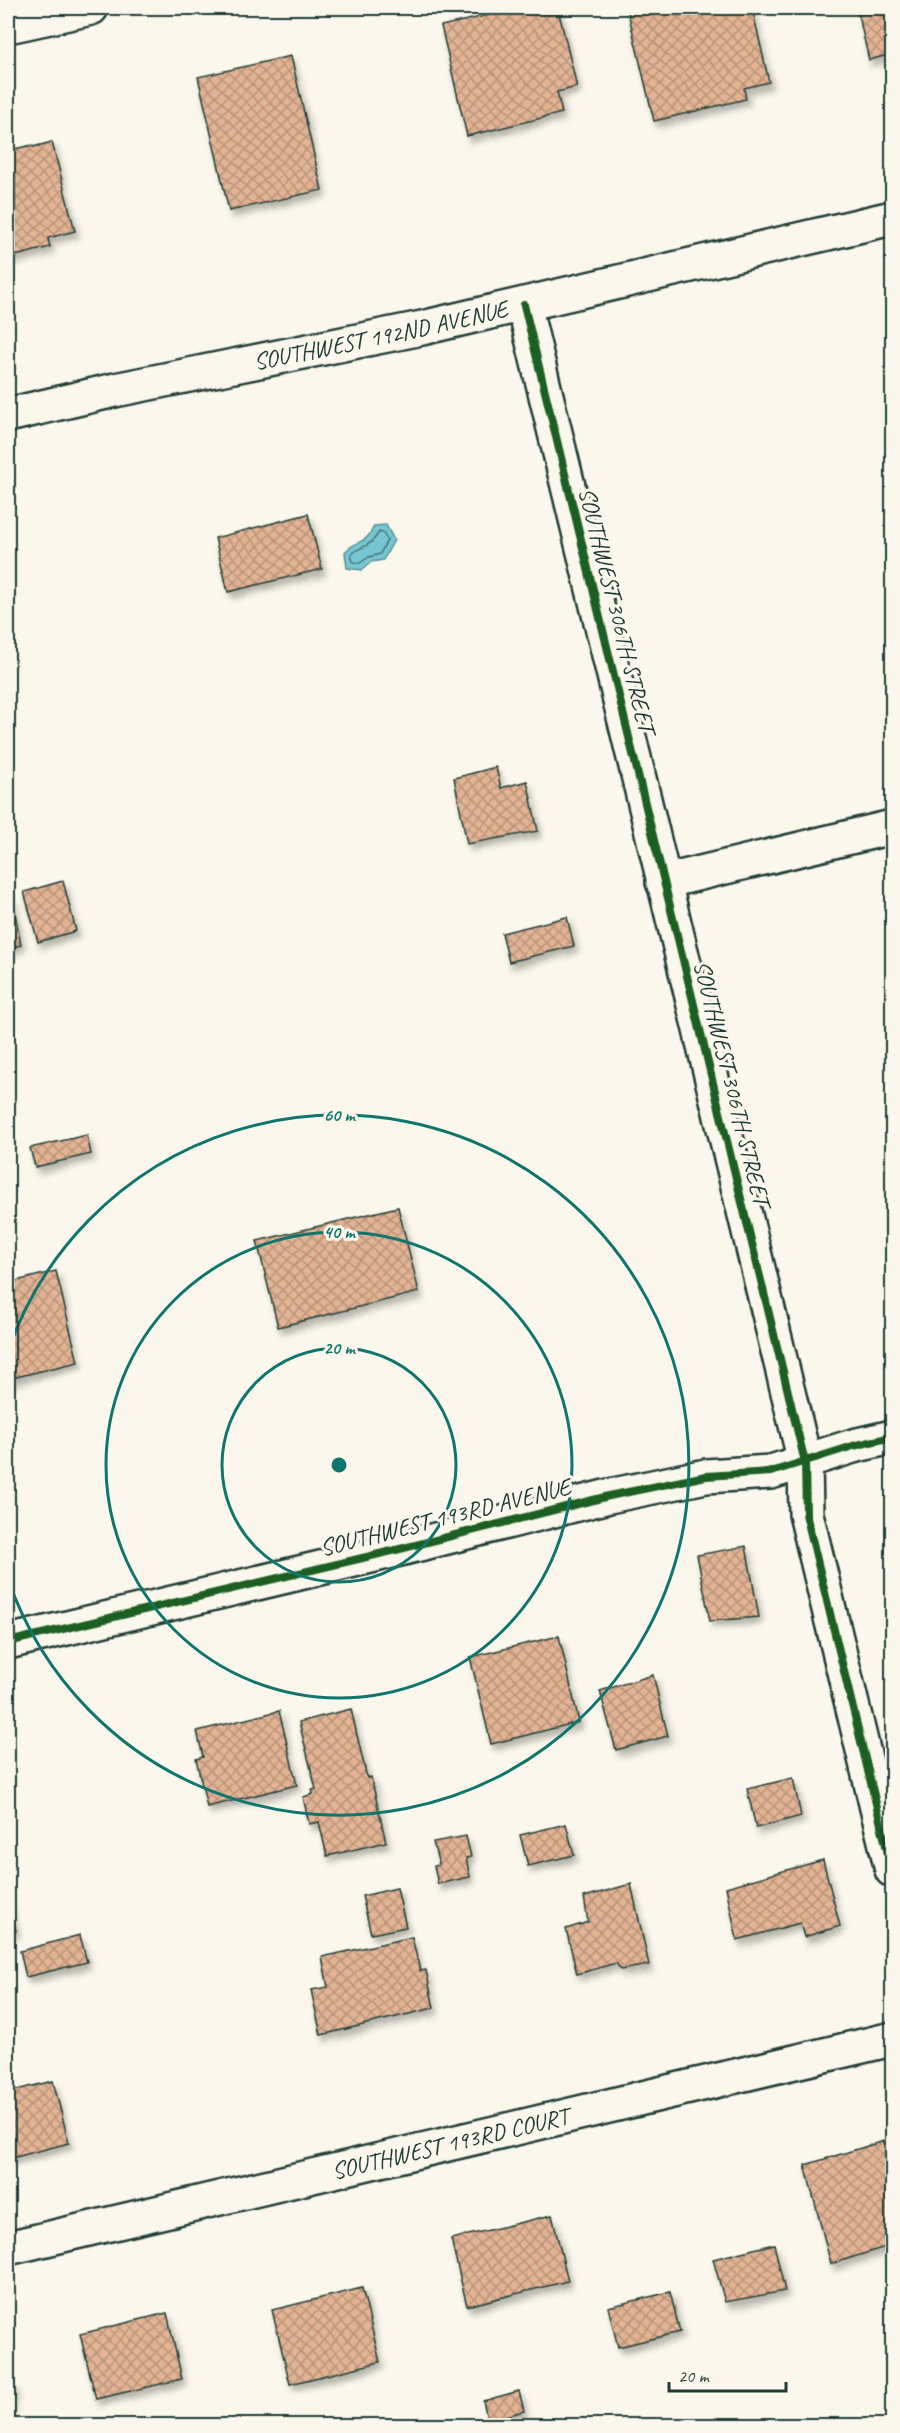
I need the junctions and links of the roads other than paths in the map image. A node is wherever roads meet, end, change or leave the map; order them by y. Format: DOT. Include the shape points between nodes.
graph roads {
  1 [pos="91,8"];
  2 [pos="8,26"];
  3 [pos="892,218"];
  4 [pos="524,305"];
  5 [pos="8,415"];
  6 [pos="892,827"];
  7 [pos="663,882"];
  8 [pos="892,1437"];
  9 [pos="805,1462"];
  10 [pos="8,1642"];
  11 [pos="892,1870"];
  12 [pos="892,2038"];
  13 [pos="8,2248"];
  1 -- 2 [label="street"];
  3 -- 4 [label="street, SOUTHWEST 192ND AVENUE"];
  4 -- 5 [label="street, SOUTHWEST 192ND AVENUE"];
  4 -- 7 [label="street, SOUTHWEST 306TH STREET"];
  6 -- 7 [label="street"];
  7 -- 9 [label="street, SOUTHWEST 306TH STREET"];
  8 -- 9 [label="street, SOUTHWEST 193RD AVENUE"];
  9 -- 10 [label="street, SOUTHWEST 193RD AVENUE" via="771,1472 706,1476 631,1491"];
  9 -- 11 [label="street, SOUTHWEST 306TH STREET" via="806,1514"];
  12 -- 13 [label="street, SOUTHWEST 193RD COURT"];
}
